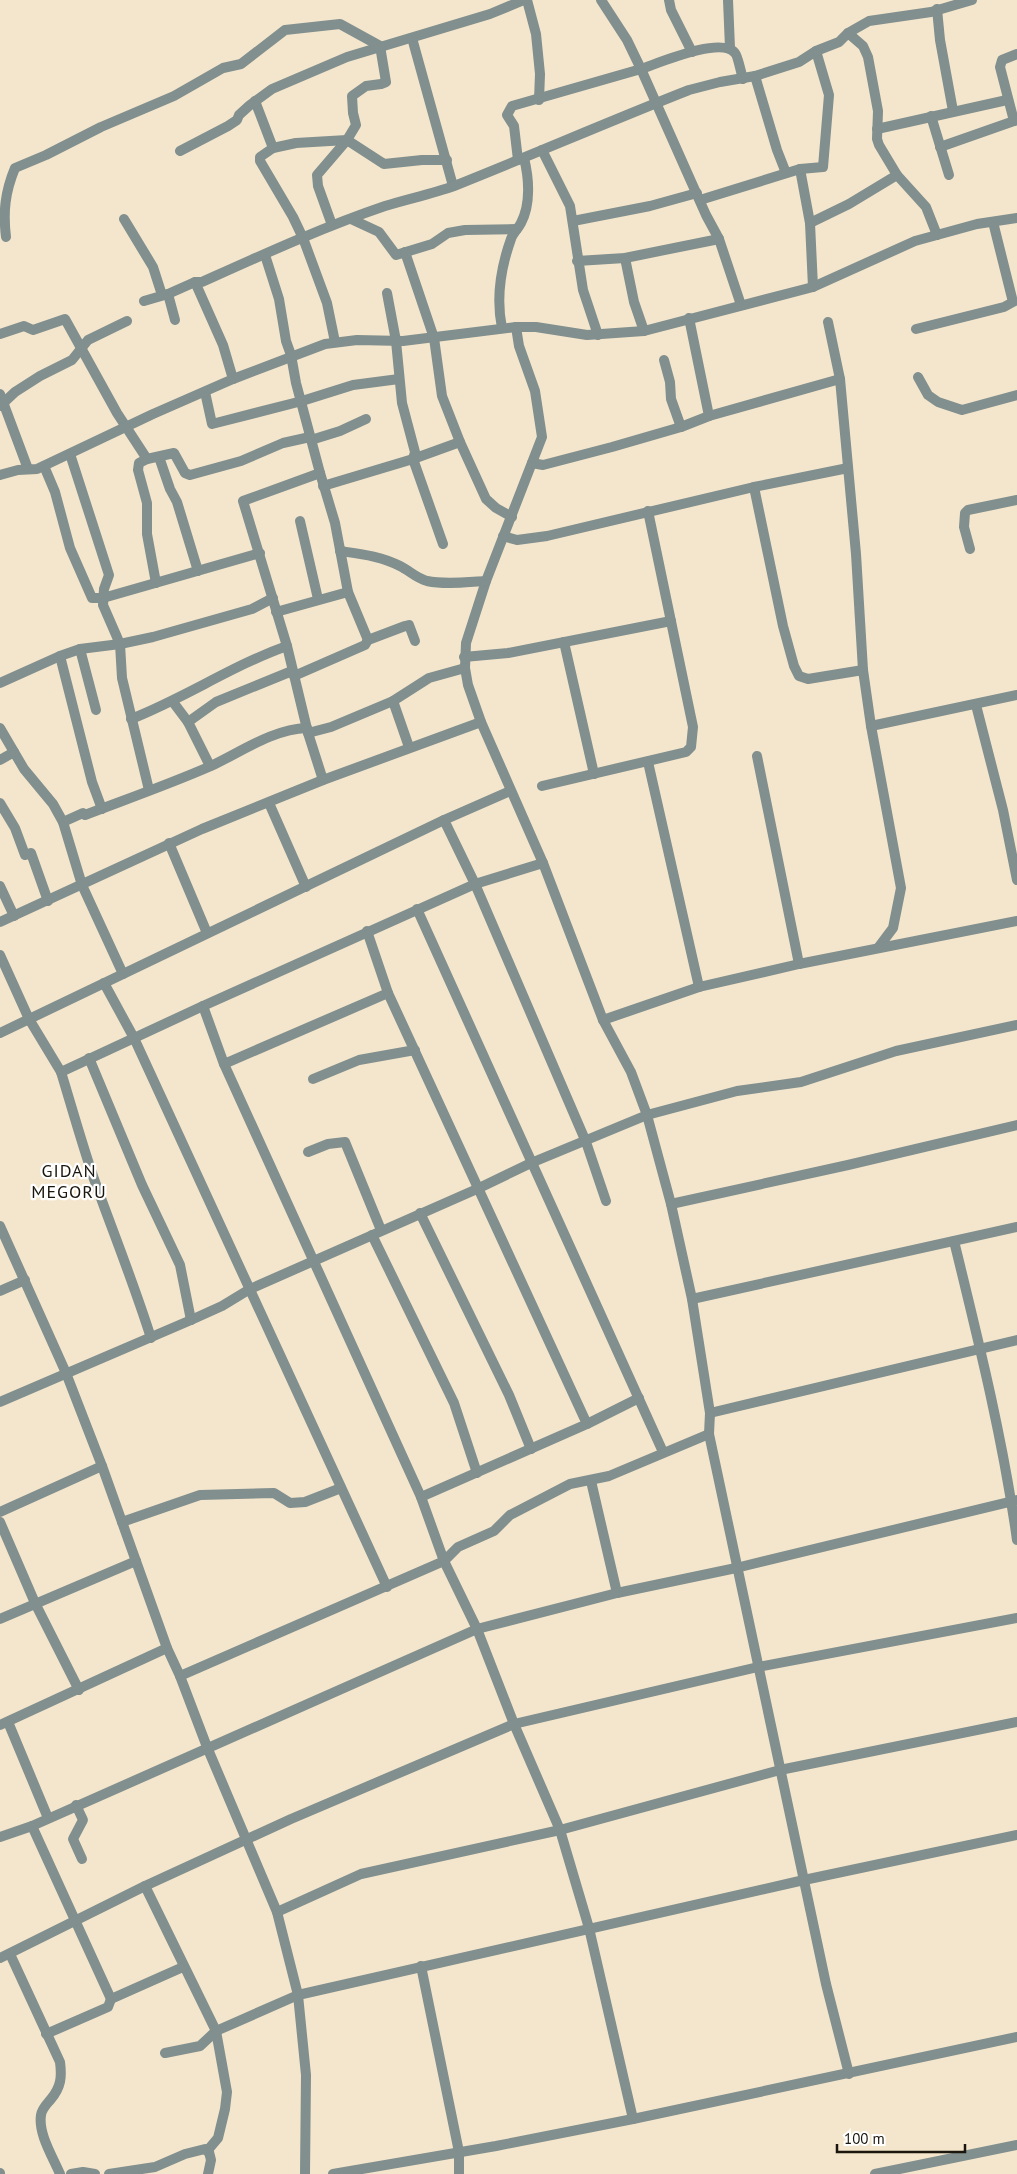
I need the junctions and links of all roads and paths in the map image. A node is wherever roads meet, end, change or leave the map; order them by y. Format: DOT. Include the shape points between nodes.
graph roads {
  1 [pos="525,0"];
  2 [pos="601,0"];
  3 [pos="669,0"];
  4 [pos="728,0"];
  5 [pos="972,0"];
  6 [pos="937,9"];
  7 [pos="848,33"];
  8 [pos="412,38"];
  9 [pos="380,46"];
  10 [pos="730,48"];
  11 [pos="816,51"];
  12 [pos="692,52"];
  13 [pos="1017,54"];
  14 [pos="641,69"];
  15 [pos="756,76"];
  16 [pos="743,79"];
  17 [pos="539,100"];
  18 [pos="1007,100"];
  19 [pos="255,101"];
  20 [pos="656,103"];
  21 [pos="953,111"];
  22 [pos="931,116"];
  23 [pos="1015,121"];
  24 [pos="877,129"];
  25 [pos="347,140"];
  26 [pos="940,147"];
  27 [pos="273,148"];
  28 [pos="542,150"];
  29 [pos="180,151"];
  30 [pos="521,159"];
  31 [pos="447,160"];
  32 [pos="800,168"];
  33 [pos="786,173"];
  34 [pos="898,175"];
  35 [pos="949,175"];
  36 [pos="453,186"];
  37 [pos="698,197"];
  38 [pos="1017,218"];
  39 [pos="124,219"];
  40 [pos="351,219"];
  41 [pos="573,221"];
  42 [pos="993,222"];
  43 [pos="810,224"];
  44 [pos="332,226"];
  45 [pos="518,229"];
  46 [pos="937,235"];
  47 [pos="6,237"];
  48 [pos="303,238"];
  49 [pos="719,239"];
  50 [pos="405,252"];
  51 [pos="265,255"];
  52 [pos="625,258"];
  53 [pos="577,261"];
  54 [pos="194,282"];
  55 [pos="814,286"];
  56 [pos="387,293"];
  57 [pos="165,295"];
  58 [pos="144,301"];
  59 [pos="741,305"];
  60 [pos="690,318"];
  61 [pos="175,320"];
  62 [pos="127,321"];
  63 [pos="828,322"];
  64 [pos="516,327"];
  65 [pos="502,328"];
  66 [pos="916,329"];
  67 [pos="644,331"];
  68 [pos="0,334"];
  69 [pos="598,335"];
  70 [pos="434,338"];
  71 [pos="396,341"];
  72 [pos="335,342"];
  73 [pos="81,347"];
  74 [pos="291,355"];
  75 [pos="664,360"];
  76 [pos="918,377"];
  77 [pos="233,379"];
  78 [pos="399,379"];
  79 [pos="840,379"];
  80 [pos="205,392"];
  81 [pos="1017,395"];
  82 [pos="1,400"];
  83 [pos="302,401"];
  84 [pos="709,416"];
  85 [pos="366,419"];
  86 [pos="128,427"];
  87 [pos="681,427"];
  88 [pos="310,439"];
  89 [pos="460,442"];
  90 [pos="70,454"];
  91 [pos="159,457"];
  92 [pos="146,459"];
  93 [pos="413,459"];
  94 [pos="532,464"];
  95 [pos="44,466"];
  96 [pos="848,468"];
  97 [pos="28,469"];
  98 [pos="320,474"];
  99 [pos="0,475"];
  100 [pos="323,486"];
  101 [pos="754,487"];
  102 [pos="1017,500"];
  103 [pos="648,511"];
  104 [pos="512,517"];
  105 [pos="300,521"];
  106 [pos="503,536"];
  107 [pos="443,544"];
  108 [pos="970,549"];
  109 [pos="340,552"];
  110 [pos="260,553"];
  111 [pos="198,571"];
  112 [pos="486,581"];
  113 [pos="156,583"];
  114 [pos="348,592"];
  115 [pos="103,598"];
  116 [pos="273,598"];
  117 [pos="318,599"];
  118 [pos="276,612"];
  119 [pos="671,620"];
  120 [pos="368,640"];
  121 [pos="414,642"];
  122 [pos="564,642"];
  123 [pos="120,644"];
  124 [pos="287,646"];
  125 [pos="80,649"];
  126 [pos="60,656"];
  127 [pos="464,663"];
  128 [pos="863,670"];
  129 [pos="293,674"];
  130 [pos="0,683"];
  131 [pos="1017,695"];
  132 [pos="393,701"];
  133 [pos="173,702"];
  134 [pos="976,704"];
  135 [pos="96,710"];
  136 [pos="131,719"];
  137 [pos="188,722"];
  138 [pos="481,722"];
  139 [pos="870,726"];
  140 [pos="0,728"];
  141 [pos="308,730"];
  142 [pos="409,747"];
  143 [pos="14,752"];
  144 [pos="757,756"];
  145 [pos="0,760"];
  146 [pos="648,762"];
  147 [pos="210,766"];
  148 [pos="594,774"];
  149 [pos="323,780"];
  150 [pos="542,786"];
  151 [pos="149,790"];
  152 [pos="510,791"];
  153 [pos="0,803"];
  154 [pos="269,803"];
  155 [pos="102,808"];
  156 [pos="444,820"];
  157 [pos="63,822"];
  158 [pos="170,843"];
  159 [pos="543,862"];
  160 [pos="1017,880"];
  161 [pos="475,884"];
  162 [pos="82,885"];
  163 [pos="0,886"];
  164 [pos="306,887"];
  165 [pos="48,901"];
  166 [pos="417,909"];
  167 [pos="14,916"];
  168 [pos="0,922"];
  169 [pos="1017,922"];
  170 [pos="367,931"];
  171 [pos="207,933"];
  172 [pos="878,948"];
  173 [pos="0,956"];
  174 [pos="799,964"];
  175 [pos="123,974"];
  176 [pos="104,983"];
  177 [pos="699,987"];
  178 [pos="388,993"];
  179 [pos="203,1006"];
  180 [pos="30,1019"];
  181 [pos="603,1020"];
  182 [pos="1017,1025"];
  183 [pos="0,1033"];
  184 [pos="134,1038"];
  185 [pos="415,1050"];
  186 [pos="89,1058"];
  187 [pos="224,1064"];
  188 [pos="61,1072"];
  189 [pos="313,1080"];
  190 [pos="647,1115"];
  191 [pos="1017,1125"];
  192 [pos="586,1142"];
  193 [pos="308,1152"];
  194 [pos="531,1163"];
  195 [pos="477,1189"];
  196 [pos="606,1201"];
  197 [pos="671,1204"];
  198 [pos="420,1213"];
  199 [pos="0,1226"];
  200 [pos="1017,1227"];
  201 [pos="376,1232"];
  202 [pos="954,1240"];
  203 [pos="314,1261"];
  204 [pos="25,1280"];
  205 [pos="250,1289"];
  206 [pos="0,1291"];
  207 [pos="692,1299"];
  208 [pos="191,1320"];
  209 [pos="151,1338"];
  210 [pos="1017,1340"];
  211 [pos="980,1349"];
  212 [pos="66,1373"];
  213 [pos="639,1398"];
  214 [pos="0,1402"];
  215 [pos="710,1414"];
  216 [pos="587,1424"];
  217 [pos="709,1434"];
  218 [pos="531,1449"];
  219 [pos="663,1452"];
  220 [pos="102,1466"];
  221 [pos="477,1473"];
  222 [pos="591,1481"];
  223 [pos="341,1488"];
  224 [pos="421,1498"];
  225 [pos="1014,1501"];
  226 [pos="0,1512"];
  227 [pos="0,1522"];
  228 [pos="122,1522"];
  229 [pos="1017,1540"];
  230 [pos="136,1561"];
  231 [pos="444,1561"];
  232 [pos="736,1568"];
  233 [pos="387,1587"];
  234 [pos="617,1593"];
  235 [pos="35,1603"];
  236 [pos="1017,1618"];
  237 [pos="0,1619"];
  238 [pos="477,1628"];
  239 [pos="167,1648"];
  240 [pos="758,1666"];
  241 [pos="180,1676"];
  242 [pos="79,1690"];
  243 [pos="1017,1722"];
  244 [pos="4,1724"];
  245 [pos="514,1724"];
  246 [pos="206,1747"];
  247 [pos="780,1770"];
  248 [pos="76,1805"];
  249 [pos="48,1818"];
  250 [pos="32,1826"];
  251 [pos="560,1830"];
  252 [pos="1017,1835"];
  253 [pos="0,1837"];
  254 [pos="246,1840"];
  255 [pos="82,1859"];
  256 [pos="804,1880"];
  257 [pos="145,1886"];
  258 [pos="276,1912"];
  259 [pos="75,1920"];
  260 [pos="589,1928"];
  261 [pos="10,1954"];
  262 [pos="0,1958"];
  263 [pos="422,1966"];
  264 [pos="183,1967"];
  265 [pos="298,1995"];
  266 [pos="111,1999"];
  267 [pos="216,2031"];
  268 [pos="46,2034"];
  269 [pos="1017,2037"];
  270 [pos="165,2053"];
  271 [pos="849,2074"];
  272 [pos="633,2119"];
  273 [pos="1017,2145"];
  274 [pos="207,2150"];
  275 [pos="459,2152"];
  276 [pos="60,2174"];
  277 [pos="71,2174"];
  278 [pos="95,2174"];
  279 [pos="110,2174"];
  280 [pos="208,2174"];
  281 [pos="305,2174"];
  282 [pos="333,2174"];
  283 [pos="459,2174"];
  284 [pos="875,2174"];
  1 -- 8 [label="street"];
  1 -- 17 [label="street" via="536,34"];
  2 -- 14 [label="street"];
  3 -- 12 [label="street"];
  4 -- 10 [label="street"];
  5 -- 6 [label="street"];
  6 -- 7 [label="street" via="869,22"];
  6 -- 21 [label="street"];
  7 -- 11 [label="street" via="839,42"];
  7 -- 24 [label="street" via="868,57 878,111"];
  8 -- 9 [label="street"];
  8 -- 31 [label="street"];
  9 -- 19 [label="street" via="272,89"];
  9 -- 25 [label="street" via="386,82 366,86 352,96 356,125"];
  9 -- 47 [label="street" via="340,24 285,30 241,64 223,68 174,96 15,168 3,214"];
  10 -- 12 [label="street"];
  10 -- 16 [label="street" via="736,54"];
  11 -- 15 [label="street" via="799,62"];
  11 -- 32 [label="street" via="829,95 824,164 823,167"];
  12 -- 14 [label="street"];
  13 -- 18 [label="street" via="1002,60"];
  14 -- 17 [label="street"];
  14 -- 20 [label="street"];
  15 -- 16 [label="street"];
  15 -- 33 [label="street" via="776,150"];
  16 -- 20 [label="street" via="689,90"];
  17 -- 30 [label="street" via="512,106 508,110"];
  18 -- 21 [label="street"];
  18 -- 23 [label="street"];
  19 -- 27 [label="street"];
  19 -- 29 [label="street" via="228,126"];
  20 -- 28 [label="street"];
  20 -- 37 [label="street"];
  21 -- 22 [label="street"];
  22 -- 24 [label="street"];
  22 -- 26 [label="street"];
  23 -- 26 [label="street"];
  24 -- 34 [label="street" via="879,145"];
  25 -- 27 [label="street" via="296,142"];
  25 -- 31 [label="street" via="384,164"];
  25 -- 44 [label="street" via="317,175"];
  26 -- 35 [label="street"];
  27 -- 48 [label="street" via="260,161"];
  28 -- 30 [label="street"];
  28 -- 41 [label="street" via="570,206"];
  30 -- 36 [label="street"];
  30 -- 45 [label="street" via="529,176 525,214"];
  31 -- 36 [label="street"];
  32 -- 33 [label="street"];
  32 -- 43 [label="street"];
  33 -- 37 [label="street"];
  34 -- 43 [label="street"];
  34 -- 46 [label="street" via="926,208"];
  36 -- 40 [label="street" via="413,196"];
  37 -- 41 [label="street"];
  37 -- 49 [label="street"];
  38 -- 42 [label="street"];
  39 -- 57 [label="street" via="153,267"];
  40 -- 44 [label="street"];
  40 -- 50 [label="street" via="379,232 396,255"];
  41 -- 53 [label="street"];
  42 -- 46 [label="street"];
  42 -- 66 [label="street" via="1013,302"];
  43 -- 55 [label="street"];
  44 -- 48 [label="street"];
  45 -- 50 [label="street" via="448,233 432,244"];
  45 -- 65 [label="street" via="511,238 500,281"];
  46 -- 55 [label="street" via="896,248"];
  48 -- 51 [label="street"];
  48 -- 72 [label="street" via="327,303"];
  49 -- 52 [label="street"];
  49 -- 59 [label="street"];
  50 -- 70 [label="street"];
  51 -- 54 [label="street" via="202,282"];
  51 -- 74 [label="street"];
  52 -- 53 [label="street"];
  52 -- 67 [label="street"];
  53 -- 69 [label="street"];
  54 -- 57 [label="street"];
  54 -- 77 [label="street" via="223,345"];
  55 -- 59 [label="street"];
  56 -- 71 [label="street"];
  57 -- 58 [label="street"];
  57 -- 61 [label="street"];
  59 -- 60 [label="street"];
  60 -- 67 [label="street"];
  60 -- 84 [label="street"];
  62 -- 73 [label="street" via="88,340"];
  63 -- 79 [label="street"];
  64 -- 65 [label="street"];
  64 -- 69 [label="street"];
  64 -- 94 [label="street" via="519,346 535,390 541,427 542,437"];
  65 -- 70 [label="street"];
  67 -- 69 [label="street"];
  68 -- 73 [label="street" via="24,326 33,330 65,319"];
  70 -- 71 [label="street"];
  70 -- 89 [label="street" via="442,396"];
  71 -- 72 [label="street"];
  71 -- 78 [label="street"];
  72 -- 74 [label="street"];
  73 -- 82 [label="street" via="68,363"];
  73 -- 86 [label="street"];
  74 -- 77 [label="street"];
  74 -- 83 [label="street"];
  75 -- 87 [label="street" via="671,399"];
  76 -- 81 [label="street" via="928,395 962,410"];
  77 -- 80 [label="street"];
  78 -- 83 [label="street" via="353,385"];
  78 -- 93 [label="street" via="415,452"];
  79 -- 84 [label="street"];
  79 -- 96 [label="street"];
  80 -- 83 [label="street" via="212,424"];
  80 -- 86 [label="street"];
  82 -- 97 [label="street"];
  83 -- 88 [label="street"];
  84 -- 87 [label="street"];
  85 -- 88 [label="street" via="340,431"];
  86 -- 90 [label="street"];
  86 -- 92 [label="street"];
  87 -- 94 [label="street" via="558,462"];
  88 -- 91 [label="street" via="277,445 241,462 190,475 185,473 174,453"];
  88 -- 98 [label="street"];
  89 -- 93 [label="street"];
  89 -- 104 [label="street" via="486,499"];
  90 -- 95 [label="street"];
  90 -- 115 [label="street" via="109,575"];
  91 -- 92 [label="street"];
  91 -- 111 [label="street"];
  92 -- 113 [label="street" via="139,463 138,470 147,503 147,534"];
  93 -- 100 [label="street"];
  93 -- 107 [label="street"];
  94 -- 104 [label="street"];
  95 -- 97 [label="street"];
  95 -- 115 [label="street" via="55,492 70,548 92,598"];
  96 -- 101 [label="street"];
  96 -- 128 [label="street"];
  97 -- 99 [label="street"];
  98 -- 100 [label="street"];
  98 -- 110 [label="street" via="243,501"];
  100 -- 109 [label="street"];
  101 -- 103 [label="street"];
  101 -- 128 [label="street" via="783,626 799,676 808,679"];
  102 -- 108 [label="street" via="965,513 964,528"];
  103 -- 106 [label="street" via="547,536 517,540"];
  103 -- 119 [label="street"];
  104 -- 106 [label="street"];
  105 -- 117 [label="street"];
  106 -- 112 [label="street"];
  109 -- 112 [label="street" via="370,554 426,581"];
  109 -- 114 [label="street"];
  110 -- 111 [label="street"];
  110 -- 116 [label="street"];
  111 -- 113 [label="street"];
  112 -- 127 [label="street" via="466,643"];
  113 -- 115 [label="street"];
  114 -- 117 [label="street"];
  114 -- 120 [label="street"];
  115 -- 123 [label="street"];
  116 -- 118 [label="street"];
  116 -- 123 [label="street" via="252,609"];
  117 -- 118 [label="street"];
  118 -- 124 [label="street"];
  119 -- 122 [label="street"];
  119 -- 146 [label="street" via="694,740 686,752"];
  120 -- 121 [label="street" via="408,625"];
  120 -- 129 [label="street" via="365,645"];
  122 -- 127 [label="street"];
  122 -- 148 [label="street"];
  123 -- 125 [label="street"];
  123 -- 136 [label="street" via="122,678"];
  124 -- 129 [label="street"];
  124 -- 133 [label="street" via="247,661"];
  125 -- 126 [label="street"];
  125 -- 135 [label="street"];
  126 -- 130 [label="street"];
  126 -- 155 [label="street" via="92,782"];
  127 -- 132 [label="street" via="424,680"];
  127 -- 138 [label="street"];
  128 -- 139 [label="street"];
  129 -- 137 [label="street" via="216,702"];
  129 -- 141 [label="street"];
  131 -- 134 [label="street"];
  132 -- 141 [label="street" via="331,727"];
  132 -- 142 [label="street"];
  133 -- 136 [label="street"];
  133 -- 137 [label="street"];
  134 -- 139 [label="street"];
  134 -- 160 [label="street"];
  136 -- 151 [label="street"];
  137 -- 147 [label="street"];
  138 -- 142 [label="street"];
  138 -- 152 [label="street"];
  139 -- 172 [label="street" via="901,888 893,928"];
  140 -- 143 [label="street"];
  141 -- 147 [label="street" via="295,729 268,738"];
  141 -- 149 [label="street"];
  142 -- 149 [label="street"];
  143 -- 145 [label="street"];
  143 -- 157 [label="street"];
  144 -- 174 [label="street"];
  146 -- 148 [label="street"];
  146 -- 177 [label="street"];
  147 -- 151 [label="street"];
  148 -- 150 [label="street"];
  149 -- 154 [label="street"];
  151 -- 155 [label="street"];
  152 -- 156 [label="street"];
  152 -- 159 [label="street"];
  153 -- 165 [label="street" via="26,855 32,853"];
  154 -- 158 [label="street"];
  154 -- 164 [label="street"];
  155 -- 157 [label="street"];
  156 -- 161 [label="street"];
  156 -- 164 [label="street"];
  157 -- 162 [label="street"];
  158 -- 162 [label="street"];
  158 -- 171 [label="street"];
  159 -- 161 [label="street"];
  159 -- 181 [label="street"];
  161 -- 166 [label="street"];
  161 -- 192 [label="street"];
  162 -- 165 [label="street"];
  162 -- 175 [label="street"];
  163 -- 167 [label="street"];
  164 -- 171 [label="street"];
  165 -- 167 [label="street"];
  166 -- 170 [label="street"];
  166 -- 194 [label="street"];
  167 -- 168 [label="street"];
  169 -- 172 [label="street"];
  170 -- 178 [label="street"];
  170 -- 179 [label="street"];
  171 -- 175 [label="street"];
  172 -- 174 [label="street"];
  173 -- 180 [label="street"];
  174 -- 177 [label="street"];
  175 -- 176 [label="street"];
  176 -- 180 [label="street"];
  176 -- 184 [label="street"];
  177 -- 181 [label="street"];
  178 -- 185 [label="street"];
  178 -- 187 [label="street"];
  179 -- 184 [label="street"];
  179 -- 187 [label="street"];
  180 -- 183 [label="street"];
  180 -- 188 [label="street"];
  181 -- 190 [label="street" via="631,1072"];
  182 -- 190 [label="street" via="896,1051 801,1082 737,1091"];
  184 -- 186 [label="street"];
  184 -- 205 [label="street"];
  185 -- 189 [label="street" via="359,1060"];
  185 -- 195 [label="street"];
  186 -- 188 [label="street"];
  186 -- 208 [label="street" via="142,1185 180,1265"];
  187 -- 203 [label="street"];
  188 -- 209 [label="street"];
  190 -- 192 [label="street"];
  190 -- 197 [label="street"];
  191 -- 197 [label="street"];
  192 -- 194 [label="street"];
  192 -- 196 [label="street"];
  193 -- 201 [label="street" via="328,1144 345,1142"];
  194 -- 195 [label="street"];
  194 -- 213 [label="street"];
  195 -- 198 [label="street"];
  195 -- 216 [label="street"];
  197 -- 207 [label="street"];
  198 -- 201 [label="street"];
  198 -- 218 [label="street" via="509,1395"];
  199 -- 204 [label="street"];
  200 -- 202 [label="street"];
  201 -- 203 [label="street"];
  201 -- 221 [label="street" via="454,1403"];
  202 -- 207 [label="street"];
  202 -- 211 [label="street"];
  203 -- 205 [label="street"];
  203 -- 224 [label="street"];
  204 -- 206 [label="street"];
  204 -- 212 [label="street"];
  205 -- 208 [label="street"];
  205 -- 223 [label="street"];
  207 -- 215 [label="street"];
  208 -- 209 [label="street"];
  209 -- 212 [label="street"];
  210 -- 211 [label="street"];
  211 -- 215 [label="street"];
  211 -- 225 [label="street"];
  212 -- 214 [label="street"];
  212 -- 220 [label="street"];
  213 -- 216 [label="street"];
  213 -- 219 [label="street"];
  215 -- 217 [label="street"];
  216 -- 218 [label="street"];
  217 -- 219 [label="street"];
  217 -- 232 [label="street"];
  218 -- 221 [label="street"];
  219 -- 222 [label="street"];
  220 -- 226 [label="street"];
  220 -- 228 [label="street"];
  221 -- 224 [label="street"];
  222 -- 231 [label="street" via="570,1484 510,1515 494,1530 458,1548"];
  222 -- 234 [label="street"];
  223 -- 228 [label="street" via="305,1502 290,1503 274,1493 200,1495"];
  223 -- 233 [label="street"];
  224 -- 231 [label="street"];
  225 -- 229 [label="street"];
  225 -- 232 [label="street"];
  227 -- 235 [label="street"];
  228 -- 230 [label="street"];
  230 -- 235 [label="street"];
  230 -- 239 [label="street"];
  231 -- 233 [label="street"];
  231 -- 238 [label="street"];
  232 -- 234 [label="street"];
  232 -- 240 [label="street"];
  233 -- 241 [label="street"];
  234 -- 238 [label="street"];
  235 -- 237 [label="street"];
  235 -- 242 [label="street"];
  236 -- 240 [label="street"];
  238 -- 245 [label="street"];
  238 -- 246 [label="street"];
  239 -- 241 [label="street"];
  239 -- 242 [label="street"];
  240 -- 245 [label="street"];
  240 -- 247 [label="street"];
  241 -- 246 [label="street"];
  242 -- 244 [label="street"];
  243 -- 247 [label="street"];
  244 -- 249 [label="street"];
  245 -- 251 [label="street"];
  245 -- 254 [label="street"];
  246 -- 248 [label="street"];
  246 -- 254 [label="street"];
  247 -- 251 [label="street"];
  247 -- 256 [label="street"];
  248 -- 249 [label="street"];
  248 -- 255 [label="street" via="83,1820 73,1839"];
  249 -- 250 [label="street"];
  250 -- 253 [label="street"];
  250 -- 259 [label="street"];
  251 -- 258 [label="street" via="361,1874"];
  251 -- 260 [label="street"];
  252 -- 256 [label="street"];
  254 -- 257 [label="street"];
  254 -- 258 [label="street"];
  256 -- 260 [label="street"];
  256 -- 271 [label="street"];
  257 -- 259 [label="street"];
  257 -- 264 [label="street"];
  258 -- 265 [label="street"];
  259 -- 261 [label="street"];
  259 -- 266 [label="street"];
  260 -- 263 [label="street"];
  260 -- 272 [label="street"];
  261 -- 262 [label="street"];
  261 -- 268 [label="street"];
  263 -- 265 [label="street"];
  263 -- 275 [label="street"];
  264 -- 266 [label="street"];
  264 -- 267 [label="street"];
  265 -- 267 [label="street"];
  265 -- 281 [label="street" via="306,2075"];
  266 -- 268 [label="street" via="108,2007"];
  267 -- 270 [label="street" via="200,2046"];
  267 -- 274 [label="street" via="227,2092 226,2109 218,2138"];
  268 -- 276 [label="street" via="60,2062 62,2077 52,2098 44,2105 42,2132"];
  269 -- 271 [label="street"];
  271 -- 272 [label="street"];
  272 -- 275 [label="street"];
  273 -- 284 [label="street"];
  274 -- 279 [label="street" via="155,2167"];
  274 -- 280 [label="street" via="211,2160"];
  275 -- 282 [label="street"];
  275 -- 283 [label="street"];
  277 -- 278 [label="street"];
}
